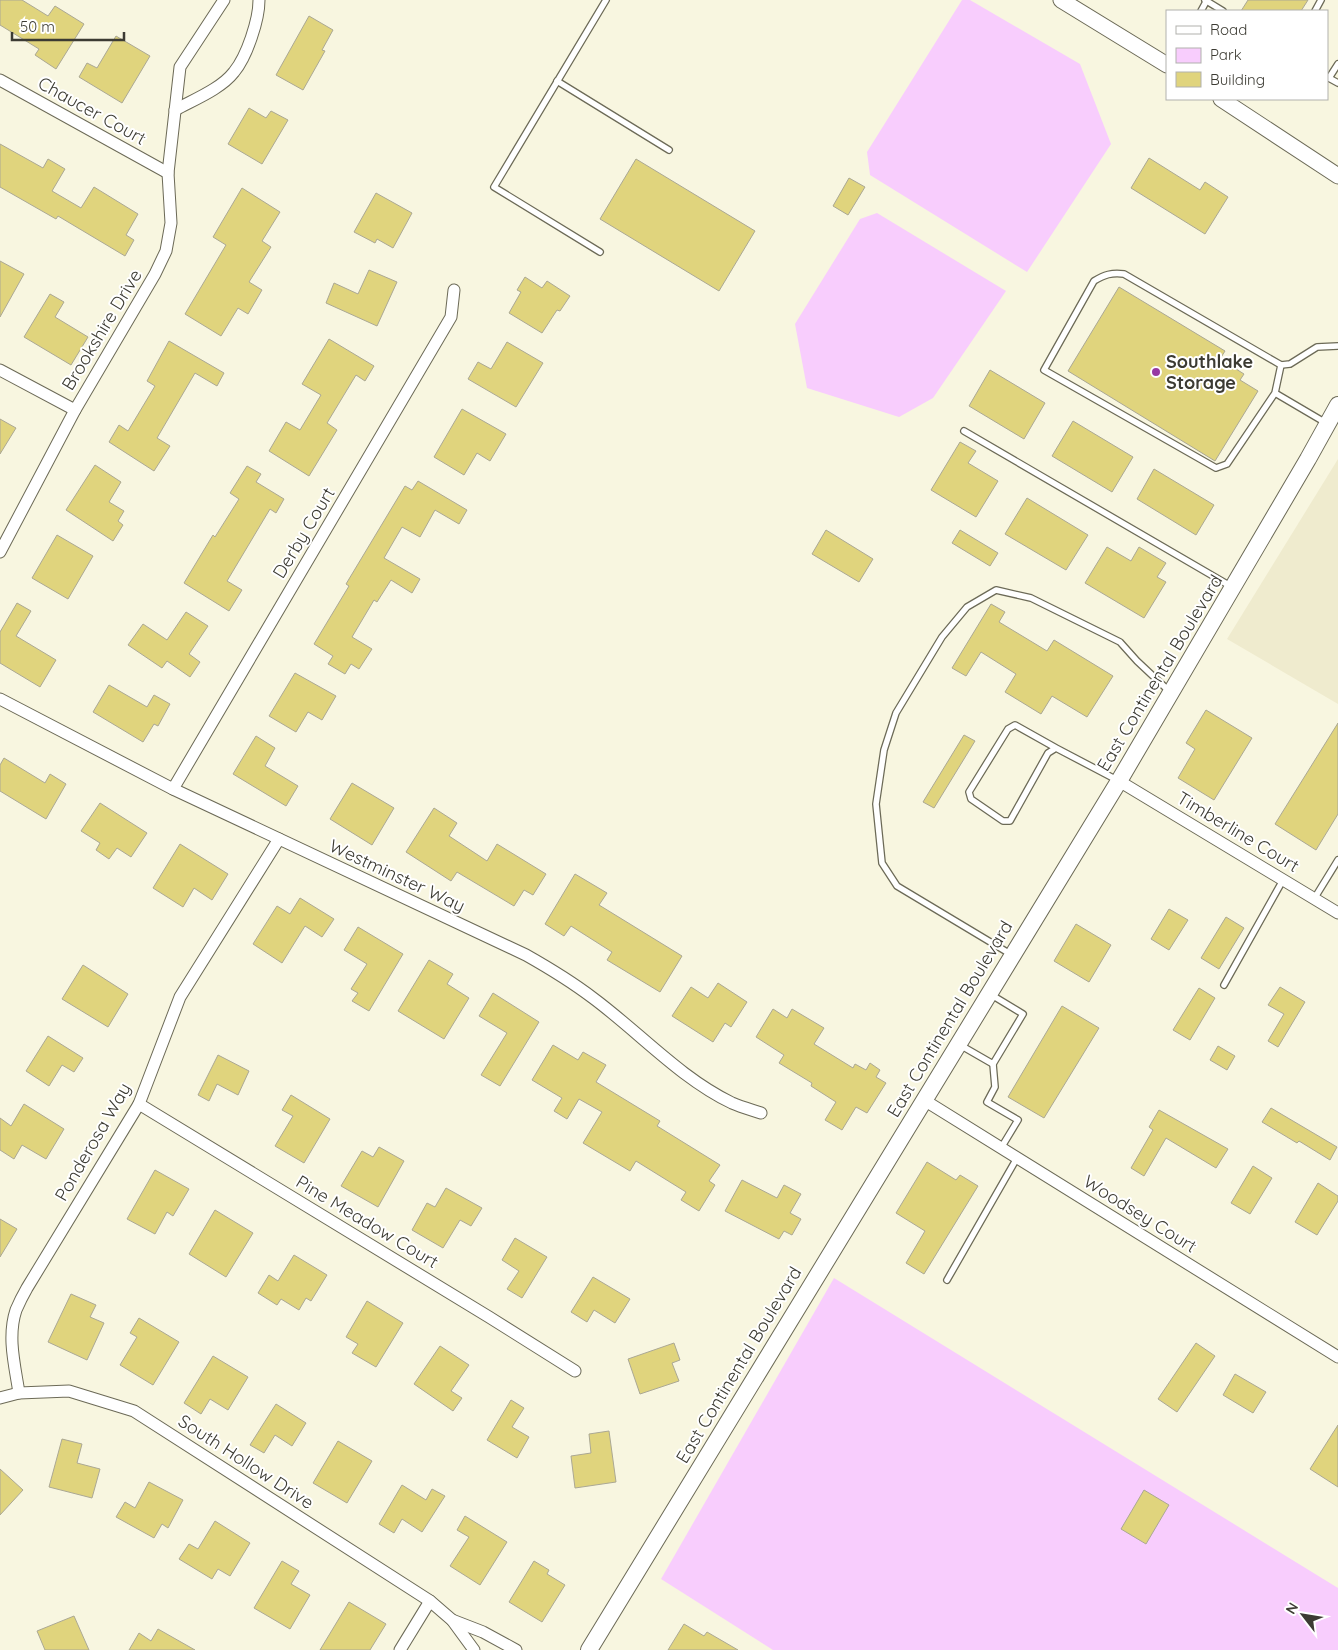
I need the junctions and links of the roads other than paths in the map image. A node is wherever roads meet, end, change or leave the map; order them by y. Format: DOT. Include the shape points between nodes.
graph roads {
  1 [pos="224,0"];
  2 [pos="259,0"];
  3 [pos="606,0"];
  4 [pos="1061,0"];
  5 [pos="1206,0"];
  6 [pos="1221,10"];
  7 [pos="1166,64"];
  8 [pos="1338,64"];
  9 [pos="1328,77"];
  10 [pos="0,80"];
  11 [pos="556,81"];
  12 [pos="1338,84"];
  13 [pos="1223,100"];
  14 [pos="175,110"];
  15 [pos="669,150"];
  16 [pos="168,172"];
  17 [pos="1338,176"];
  18 [pos="600,252"];
  19 [pos="454,290"];
  20 [pos="1338,346"];
  21 [pos="1281,366"];
  22 [pos="0,370"];
  23 [pos="1275,393"];
  24 [pos="1338,405"];
  25 [pos="74,410"];
  26 [pos="1328,424"];
  27 [pos="964,432"];
  28 [pos="0,552"];
  29 [pos="1233,588"];
  30 [pos="1172,693"];
  31 [pos="0,699"];
  32 [pos="1056,748"];
  33 [pos="1119,782"];
  34 [pos="173,789"];
  35 [pos="279,839"];
  36 [pos="1338,860"];
  37 [pos="1283,880"];
  38 [pos="1314,899"];
  39 [pos="1338,913"];
  40 [pos="1012,956"];
  41 [pos="1224,985"];
  42 [pos="989,994"];
  43 [pos="958,1044"];
  44 [pos="993,1064"];
  45 [pos="924,1100"];
  46 [pos="139,1104"];
  47 [pos="761,1113"];
  48 [pos="1001,1148"];
  49 [pos="1017,1158"];
  50 [pos="947,1280"];
  51 [pos="1338,1357"];
  52 [pos="575,1372"];
  53 [pos="19,1393"];
  54 [pos="0,1398"];
  55 [pos="430,1601"];
  56 [pos="452,1620"];
  57 [pos="400,1650"];
  58 [pos="474,1650"];
  59 [pos="516,1650"];
  60 [pos="589,1650"];
  1 -- 14 [label="street, Brookshire Drive" via="180,67"];
  2 -- 14 [label="street" via="251,40 234,72 213,89"];
  3 -- 11 [label="lane"];
  4 -- 7 [label="street"];
  5 -- 6 [label="lane"];
  8 -- 9 [label="lane"];
  9 -- 12 [label="lane"];
  10 -- 16 [label="street, Chaucer Court"];
  11 -- 15 [label="lane"];
  11 -- 18 [label="lane" via="494,187"];
  13 -- 17 [label="street"];
  14 -- 16 [label="street, Brookshire Drive"];
  16 -- 25 [label="street, Brookshire Drive" via="171,223 166,251"];
  19 -- 34 [label="street, Derby Court" via="451,317"];
  20 -- 21 [label="lane" via="1317,347"];
  21 -- 23 [label="lane"];
  21 -- 23 [label="lane" via="1124,274 1114,273 1094,281 1044,370 1216,468 1228,464"];
  22 -- 25 [label="street"];
  23 -- 26 [label="lane"];
  24 -- 26 [label="main road, East Continental Boulevard"];
  25 -- 28 [label="street, Brookshire Drive"];
  26 -- 29 [label="main road, East Continental Boulevard"];
  27 -- 29 [label="lane"];
  29 -- 30 [label="main road, East Continental Boulevard"];
  30 -- 33 [label="main road, East Continental Boulevard"];
  30 -- 40 [label="lane" via="1120,642 1031,598 996,590 967,607 942,637 919,673 896,713 884,750 876,804 882,864 897,886"];
  31 -- 34 [label="street, Westminster Way"];
  32 -- 32 [label="lane" via="1048,753 1010,821 1003,821 971,799 969,792 1008,729 1015,725"];
  32 -- 33 [label="lane"];
  33 -- 37 [label="street, Timberline Court"];
  33 -- 40 [label="main road, East Continental Boulevard"];
  34 -- 35 [label="street, Westminster Way"];
  35 -- 46 [label="street, Ponderosa Way" via="180,997"];
  35 -- 47 [label="street, Westminster Way" via="556,972 707,1088 733,1103"];
  36 -- 38 [label="lane"];
  37 -- 38 [label="street, Timberline Court"];
  37 -- 41 [label="lane"];
  38 -- 39 [label="street, Timberline Court"];
  40 -- 42 [label="main road, East Continental Boulevard"];
  42 -- 43 [label="main road, East Continental Boulevard"];
  42 -- 44 [label="lane" via="1023,1014"];
  43 -- 44 [label="lane"];
  43 -- 45 [label="main road, East Continental Boulevard"];
  44 -- 48 [label="lane" via="995,1087 986,1102 1018,1120"];
  45 -- 48 [label="street, Woodsey Court"];
  45 -- 60 [label="main road, East Continental Boulevard"];
  46 -- 52 [label="street, Pine Meadow Court"];
  46 -- 53 [label="street, Ponderosa Way" via="40,1264 16,1311 12,1352"];
  48 -- 49 [label="street, Woodsey Court"];
  49 -- 50 [label="lane"];
  49 -- 51 [label="street, Woodsey Court"];
  53 -- 54 [label="street, South Hollow Drive"];
  53 -- 55 [label="street, South Hollow Drive" via="69,1391 134,1410"];
  55 -- 56 [label="street, South Hollow Drive"];
  55 -- 57 [label="street"];
  56 -- 58 [label="street, South Hollow Drive"];
  56 -- 59 [label="street, South Hollow Drive"];
}
